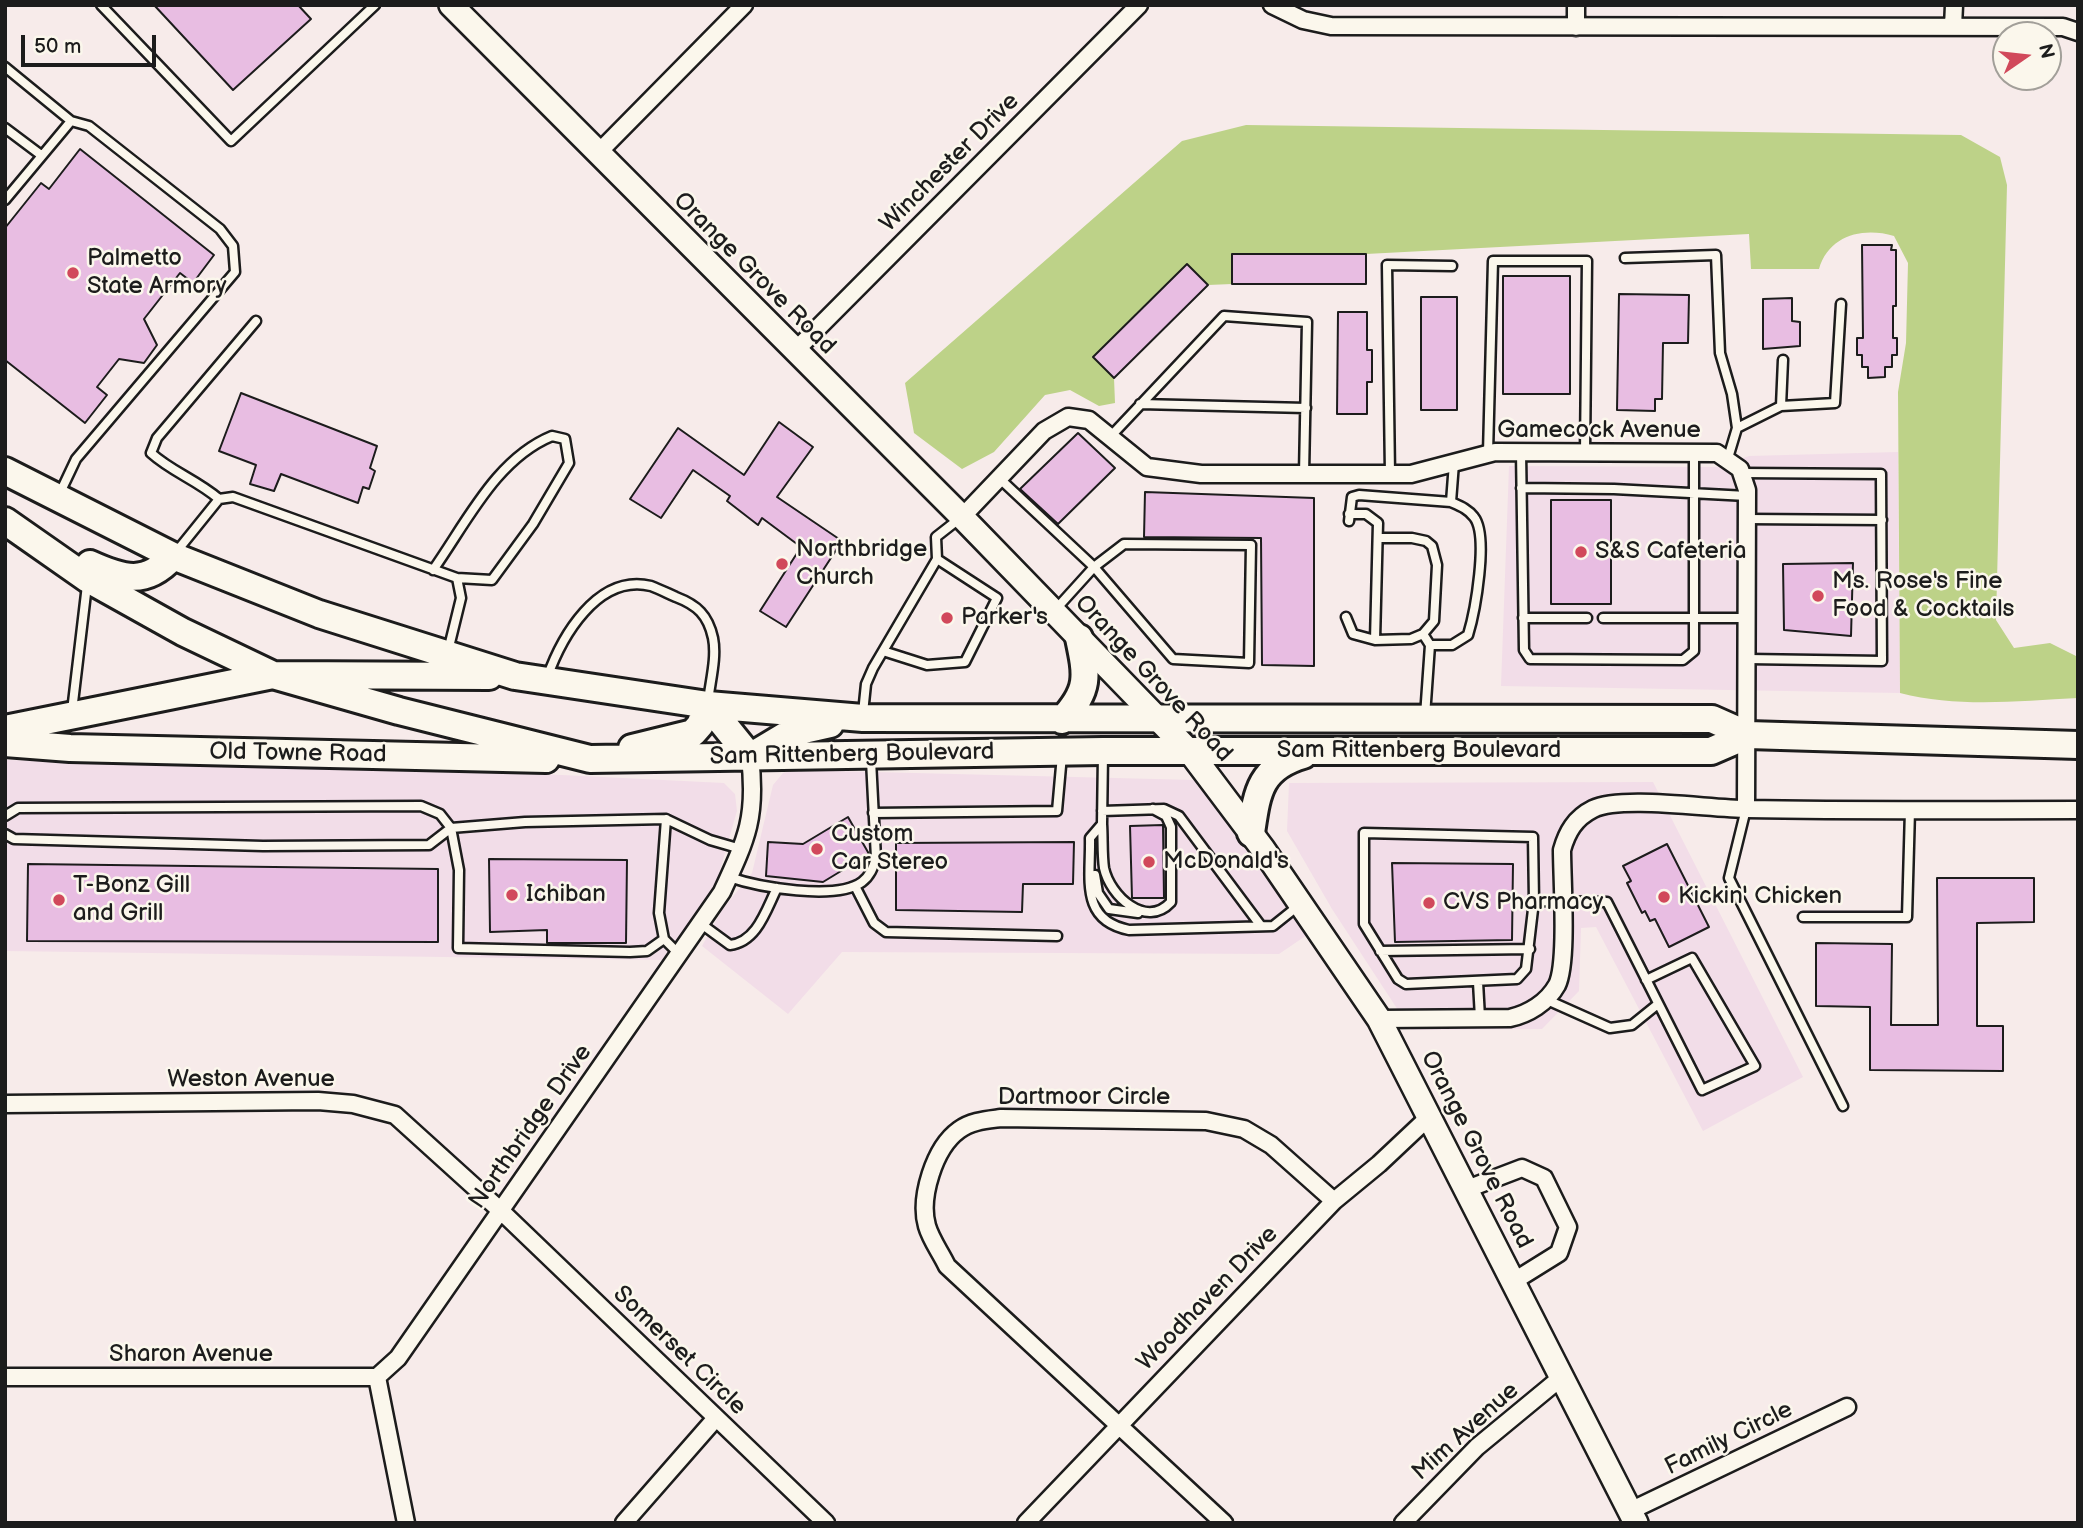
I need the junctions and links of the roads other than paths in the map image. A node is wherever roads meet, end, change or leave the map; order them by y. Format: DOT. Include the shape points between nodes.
graph roads {
  1 [pos="101,5"];
  2 [pos="375,5"];
  3 [pos="451,5"];
  4 [pos="744,5"];
  5 [pos="1139,5"];
  6 [pos="1272,5"];
  7 [pos="1576,5"];
  8 [pos="1954,5"];
  9 [pos="1576,27"];
  10 [pos="1952,27"];
  11 [pos="2078,32"];
  12 [pos="5,67"];
  13 [pos="71,121"];
  14 [pos="5,128"];
  15 [pos="598,153"];
  16 [pos="41,155"];
  17 [pos="7,195"];
  18 [pos="1625,258"];
  19 [pos="1452,266"];
  20 [pos="1841,304"];
  21 [pos="256,321"];
  22 [pos="794,352"];
  23 [pos="1783,360"];
  24 [pos="1140,404"];
  25 [pos="1781,406"];
  26 [pos="1306,408"];
  27 [pos="1737,428"];
  28 [pos="1110,437"];
  29 [pos="1521,452"];
  30 [pos="1586,452"];
  31 [pos="1488,453"];
  32 [pos="1694,453"];
  33 [pos="1728,458"];
  34 [pos="1454,462"];
  35 [pos="5,471"];
  36 [pos="1742,473"];
  37 [pos="1304,474"];
  38 [pos="1390,474"];
  39 [pos="999,478"];
  40 [pos="1521,488"];
  41 [pos="1694,494"];
  42 [pos="1747,496"];
  43 [pos="58,498"];
  44 [pos="219,499"];
  45 [pos="1451,502"];
  46 [pos="962,517"];
  47 [pos="1747,519"];
  48 [pos="1882,520"];
  49 [pos="13,527"];
  50 [pos="1380,538"];
  51 [pos="173,556"];
  52 [pos="937,559"];
  53 [pos="1094,567"];
  54 [pos="433,570"];
  55 [pos="457,578"];
  56 [pos="88,579"];
  57 [pos="1054,611"];
  58 [pos="1346,617"];
  59 [pos="1694,617"];
  60 [pos="1523,618"];
  61 [pos="1587,618"];
  62 [pos="1602,618"];
  63 [pos="1748,618"];
  64 [pos="1423,634"];
  65 [pos="1079,638"];
  66 [pos="1375,640"];
  67 [pos="1430,645"];
  68 [pos="883,651"];
  69 [pos="447,655"];
  70 [pos="1748,659"];
  71 [pos="273,675"];
  72 [pos="515,676"];
  73 [pos="546,681"];
  74 [pos="708,705"];
  75 [pos="71,716"];
  76 [pos="863,718"];
  77 [pos="1158,719"];
  78 [pos="1424,719"];
  79 [pos="1062,720"];
  80 [pos="5,729"];
  81 [pos="1748,735"];
  82 [pos="5,743"];
  83 [pos="2078,746"];
  84 [pos="1103,751"];
  85 [pos="1317,751"];
  86 [pos="1062,752"];
  87 [pos="1190,752"];
  88 [pos="871,756"];
  89 [pos="750,757"];
  90 [pos="590,759"];
  91 [pos="1153,809"];
  92 [pos="1746,809"];
  93 [pos="1910,810"];
  94 [pos="2078,810"];
  95 [pos="1102,811"];
  96 [pos="873,813"];
  97 [pos="5,816"];
  98 [pos="666,819"];
  99 [pos="1102,824"];
  100 [pos="451,828"];
  101 [pos="1094,833"];
  102 [pos="1251,833"];
  103 [pos="5,834"];
  104 [pos="741,849"];
  105 [pos="729,877"];
  106 [pos="855,886"];
  107 [pos="777,888"];
  108 [pos="1562,900"];
  109 [pos="1534,901"];
  110 [pos="1300,904"];
  111 [pos="1151,913"];
  112 [pos="1803,917"];
  113 [pos="700,923"];
  114 [pos="1261,926"];
  115 [pos="1058,936"];
  116 [pos="664,939"];
  117 [pos="1530,949"];
  118 [pos="1380,951"];
  119 [pos="679,954"];
  120 [pos="1646,980"];
  121 [pos="1478,982"];
  122 [pos="1545,999"];
  123 [pos="1658,1004"];
  124 [pos="1379,1019"];
  125 [pos="1480,1019"];
  126 [pos="5,1104"];
  127 [pos="1843,1106"];
  128 [pos="1430,1116"];
  129 [pos="1467,1189"];
  130 [pos="1334,1201"];
  131 [pos="500,1211"];
  132 [pos="1514,1281"];
  133 [pos="1563,1376"];
  134 [pos="5,1377"];
  135 [pos="377,1377"];
  136 [pos="1847,1407"];
  137 [pos="716,1418"];
  138 [pos="1119,1425"];
  139 [pos="1633,1517"];
  140 [pos="407,1523"];
  141 [pos="624,1523"];
  142 [pos="826,1523"];
  143 [pos="1026,1523"];
  144 [pos="1224,1523"];
  145 [pos="1403,1523"];
  1 -- 2 [label="lane" via="231,141"];
  3 -- 15 [label="street, Orange Grove Road"];
  4 -- 15 [label="street"];
  5 -- 22 [label="street, Winchester Drive"];
  6 -- 9 [label="street" via="1303,20 1331,26"];
  7 -- 9 [label="street"];
  8 -- 10 [label="street"];
  9 -- 10 [label="street"];
  10 -- 11 [label="street" via="2063,27"];
  12 -- 13 [label="lane"];
  13 -- 16 [label="lane"];
  13 -- 43 [label="lane" via="89,126 220,229 233,246 235,272 76,459"];
  14 -- 16 [label="lane"];
  15 -- 22 [label="street, Orange Grove Road"];
  16 -- 17 [label="lane"];
  18 -- 27 [label="lane" via="1716,255 1720,353"];
  19 -- 38 [label="lane" via="1387,265"];
  20 -- 25 [label="lane" via="1835,403"];
  21 -- 44 [label="lane" via="157,438 151,453 163,465 199,481"];
  22 -- 46 [label="street, Orange Grove Road"];
  23 -- 25 [label="lane"];
  24 -- 26 [label="lane"];
  24 -- 26 [label="lane" via="1224,316 1307,321"];
  24 -- 28 [label="lane"];
  25 -- 27 [label="lane"];
  26 -- 37 [label="lane"];
  27 -- 33 [label="lane"];
  28 -- 37 [label="street, Gamecock Avenue" via="1147,467 1201,474"];
  28 -- 39 [label="street, Gamecock Avenue" via="1089,420 1068,418 1044,431"];
  29 -- 30 [label="street, Gamecock Avenue"];
  29 -- 31 [label="street, Gamecock Avenue"];
  29 -- 40 [label="lane"];
  30 -- 31 [label="lane" via="1587,261 1493,261"];
  30 -- 32 [label="street, Gamecock Avenue"];
  31 -- 34 [label="street, Gamecock Avenue"];
  32 -- 33 [label="street, Gamecock Avenue"];
  32 -- 41 [label="lane"];
  33 -- 36 [label="street, Gamecock Avenue"];
  34 -- 38 [label="street, Gamecock Avenue" via="1411,474"];
  34 -- 45 [label="lane"];
  35 -- 43 [label="main road, Sam Rittenberg Boulevard"];
  36 -- 42 [label="street"];
  36 -- 48 [label="lane" via="1881,474"];
  37 -- 38 [label="street, Gamecock Avenue"];
  39 -- 46 [label="street, Gamecock Avenue"];
  39 -- 53 [label="lane"];
  40 -- 41 [label="lane"];
  40 -- 60 [label="lane"];
  41 -- 42 [label="lane"];
  41 -- 59 [label="lane"];
  42 -- 47 [label="street"];
  43 -- 51 [label="main road, Sam Rittenberg Boulevard"];
  44 -- 51 [label="lane"];
  44 -- 54 [label="lane" via="233,497"];
  45 -- 50 [label="lane" via="1352,497 1349,518 1371,516 1378,523"];
  45 -- 67 [label="lane" via="1476,518 1479,529 1473,616 1468,635 1459,642"];
  46 -- 52 [label="lane" via="936,537"];
  46 -- 57 [label="street, Orange Grove Road"];
  47 -- 48 [label="lane"];
  47 -- 63 [label="street"];
  48 -- 70 [label="lane" via="1882,661"];
  49 -- 51 [label="main road" via="117,576 151,575"];
  49 -- 56 [label="main road, Sam Rittenberg Boulevard"];
  50 -- 64 [label="lane" via="1412,538 1432,546 1437,565 1434,621"];
  50 -- 66 [label="lane"];
  51 -- 69 [label="main road, Sam Rittenberg Boulevard" via="319,614"];
  52 -- 68 [label="lane"];
  52 -- 68 [label="lane" via="998,598 965,662 927,664"];
  53 -- 53 [label="lane" via="1173,659 1250,663 1251,545 1124,544"];
  53 -- 57 [label="lane"];
  54 -- 55 [label="lane"];
  54 -- 55 [label="lane" via="517,455 552,436 565,439 569,463 492,580"];
  55 -- 69 [label="lane" via="461,598"];
  56 -- 71 [label="main road, Sam Rittenberg Boulevard"];
  56 -- 75 [label="lane"];
  57 -- 65 [label="street, Orange Grove Road"];
  58 -- 66 [label="lane" via="1353,634"];
  59 -- 60 [label="lane" via="1694,651 1684,660 1530,659 1524,650"];
  59 -- 62 [label="lane"];
  59 -- 63 [label="lane"];
  60 -- 61 [label="lane"];
  63 -- 70 [label="street"];
  64 -- 66 [label="lane"];
  64 -- 67 [label="lane"];
  65 -- 77 [label="street, Orange Grove Road"];
  65 -- 79 [label="main road" via="1087,676 1082,694"];
  67 -- 78 [label="lane"];
  68 -- 76 [label="lane" via="866,684"];
  69 -- 72 [label="main road, Sam Rittenberg Boulevard"];
  70 -- 81 [label="street"];
  71 -- 72 [label="main road"];
  71 -- 75 [label="main road"];
  71 -- 90 [label="main road, Sam Rittenberg Boulevard"];
  72 -- 73 [label="main road, Sam Rittenberg Boulevard"];
  73 -- 74 [label="main road, Sam Rittenberg Boulevard"];
  73 -- 74 [label="lane" via="562,639 596,601 622,588 650,586 695,604 708,625 713,648"];
  74 -- 76 [label="main road, Sam Rittenberg Boulevard"];
  74 -- 89 [label="main road"];
  74 -- 90 [label="main road" via="693,733"];
  75 -- 80 [label="main road"];
  76 -- 79 [label="main road, Sam Rittenberg Boulevard"];
  76 -- 89 [label="main road" via="790,733"];
  77 -- 78 [label="main road, Sam Rittenberg Boulevard"];
  77 -- 79 [label="main road, Sam Rittenberg Boulevard"];
  77 -- 87 [label="street, Orange Grove Road"];
  78 -- 81 [label="main road, Sam Rittenberg Boulevard" via="1712,719"];
  81 -- 83 [label="main road, Sam Rittenberg Boulevard"];
  81 -- 85 [label="main road, Sam Rittenberg Boulevard" via="1711,751"];
  81 -- 92 [label="street"];
  82 -- 90 [label="main road, Old Towne Road"];
  84 -- 86 [label="main road, Sam Rittenberg Boulevard"];
  84 -- 87 [label="main road, Sam Rittenberg Boulevard"];
  84 -- 95 [label="lane"];
  85 -- 87 [label="main road, Sam Rittenberg Boulevard"];
  85 -- 102 [label="main road" via="1283,761 1267,775 1257,794"];
  86 -- 88 [label="main road, Sam Rittenberg Boulevard"];
  86 -- 96 [label="lane" via="1056,811"];
  87 -- 102 [label="street, Orange Grove Road"];
  88 -- 89 [label="main road, Sam Rittenberg Boulevard"];
  88 -- 96 [label="lane"];
  89 -- 90 [label="main road, Sam Rittenberg Boulevard"];
  89 -- 104 [label="street, Northbridge Drive" via="752,818"];
  91 -- 95 [label="lane"];
  91 -- 111 [label="lane" via="1166,816 1171,827 1171,902 1163,911"];
  91 -- 114 [label="lane" via="1172,811 1185,821"];
  92 -- 93 [label="street"];
  92 -- 108 [label="street" via="1616,804 1594,809 1577,820 1566,835"];
  92 -- 127 [label="lane" via="1730,878"];
  93 -- 94 [label="street"];
  93 -- 112 [label="lane" via="1907,918"];
  95 -- 99 [label="lane"];
  96 -- 106 [label="lane" via="876,859 873,869"];
  97 -- 100 [label="lane" via="18,808 421,806 440,814"];
  98 -- 100 [label="lane"];
  98 -- 104 [label="lane"];
  98 -- 116 [label="lane" via="659,913"];
  99 -- 101 [label="lane"];
  99 -- 111 [label="lane" via="1109,881 1133,909"];
  100 -- 103 [label="lane" via="429,845 249,846 15,839"];
  100 -- 116 [label="lane" via="459,870 458,948 630,953 648,951"];
  101 -- 111 [label="lane" via="1098,893 1110,909 1120,913"];
  101 -- 114 [label="lane" via="1090,838 1091,901 1101,920 1129,930"];
  102 -- 110 [label="street, Orange Grove Road"];
  104 -- 105 [label="street, Northbridge Drive"];
  105 -- 107 [label="lane"];
  105 -- 113 [label="street, Northbridge Drive"];
  106 -- 107 [label="lane"];
  106 -- 115 [label="lane" via="874,923 886,932"];
  107 -- 113 [label="lane" via="756,929 740,944 730,945"];
  108 -- 109 [label="lane"];
  108 -- 120 [label="lane" via="1607,902"];
  108 -- 122 [label="street" via="1562,964 1557,985"];
  109 -- 117 [label="lane"];
  109 -- 118 [label="lane" via="1533,837 1364,833 1364,924"];
  110 -- 114 [label="lane" via="1273,926"];
  110 -- 124 [label="street, Orange Grove Road"];
  113 -- 119 [label="street, Northbridge Drive"];
  116 -- 119 [label="lane"];
  117 -- 118 [label="lane"];
  117 -- 121 [label="lane" via="1526,968 1517,979"];
  118 -- 121 [label="lane" via="1406,984"];
  119 -- 131 [label="street, Northbridge Drive"];
  120 -- 123 [label="lane"];
  120 -- 123 [label="lane" via="1692,958 1755,1066 1702,1090"];
  121 -- 125 [label="lane"];
  122 -- 123 [label="lane" via="1610,1028 1632,1025"];
  122 -- 125 [label="street" via="1528,1014"];
  124 -- 125 [label="street"];
  124 -- 128 [label="street, Orange Grove Road"];
  126 -- 131 [label="street, Weston Avenue" via="353,1104 395,1115"];
  128 -- 129 [label="street, Orange Grove Road"];
  128 -- 130 [label="street, Woodhaven Drive"];
  129 -- 132 [label="street, Orange Grove Road"];
  129 -- 132 [label="street" via="1522,1168 1544,1178 1558,1202 1568,1227 1559,1253"];
  130 -- 138 [label="street, Woodhaven Drive"];
  130 -- 138 [label="street, Dartmoor Circle" via="1271,1145 1244,1129 1206,1121 1001,1118 976,1122 947,1142 932,1173 925,1203 927,1226 947,1266"];
  131 -- 135 [label="street, Northbridge Drive" via="398,1359"];
  131 -- 137 [label="street, Somerset Circle"];
  132 -- 133 [label="street, Orange Grove Road"];
  133 -- 139 [label="street, Orange Grove Road"];
  133 -- 145 [label="street, Mim Avenue" via="1477,1447"];
  134 -- 135 [label="street, Sharon Avenue"];
  135 -- 140 [label="street"];
  136 -- 139 [label="street, Family Circle"];
  137 -- 141 [label="street"];
  137 -- 142 [label="street, Somerset Circle"];
  138 -- 143 [label="street, Woodhaven Drive"];
  138 -- 144 [label="street, Dartmoor Circle"];
}
